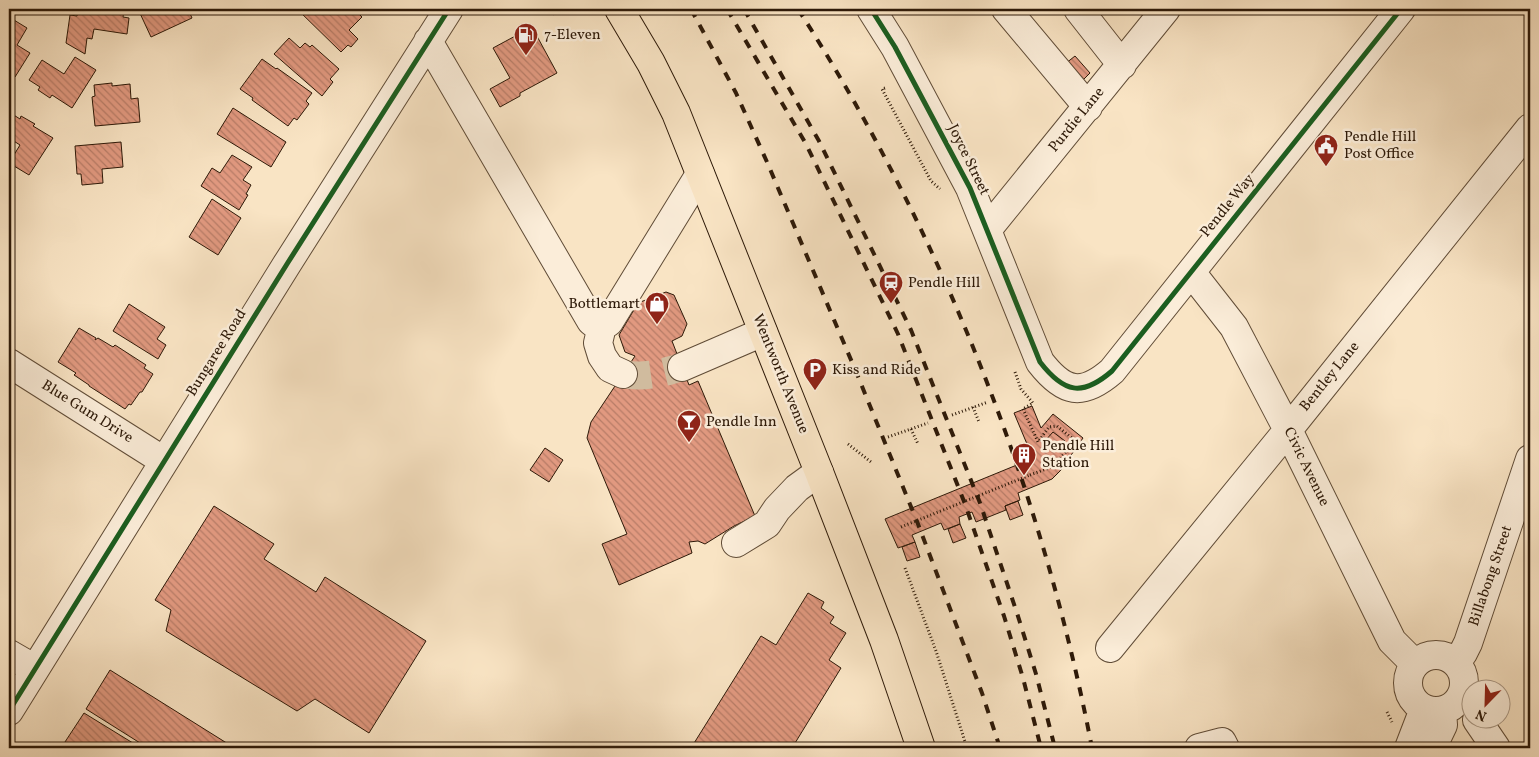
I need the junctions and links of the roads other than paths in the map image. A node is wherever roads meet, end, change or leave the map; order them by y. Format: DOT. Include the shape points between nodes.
graph roads {
  1 [pos="449,9"];
  2 [pos="619,9"];
  3 [pos="871,9"];
  4 [pos="1006,9"];
  5 [pos="1078,9"];
  6 [pos="1166,9"];
  7 [pos="1401,9"];
  8 [pos="428,41"];
  9 [pos="1122,65"];
  10 [pos="1088,107"];
  11 [pos="1530,128"];
  12 [pos="700,174"];
  13 [pos="987,230"];
  14 [pos="1191,272"];
  15 [pos="602,326"];
  16 [pos="763,332"];
  17 [pos="9,363"];
  18 [pos="682,367"];
  19 [pos="623,374"];
  20 [pos="1057,381"];
  21 [pos="1288,430"];
  22 [pos="1530,459"];
  23 [pos="164,461"];
  24 [pos="819,472"];
  25 [pos="736,543"];
  26 [pos="1110,648"];
  27 [pos="9,654"];
  28 [pos="1456,662"];
  29 [pos="1416,664"];
  30 [pos="35,669"];
  31 [pos="1450,708"];
  32 [pos="9,711"];
  33 [pos="1484,730"];
  34 [pos="921,748"];
  35 [pos="1199,748"];
  36 [pos="1224,748"];
  37 [pos="1409,748"];
  38 [pos="1432,748"];
  39 [pos="1496,748"];
  1 -- 8 [label="street, Bungaree Road"];
  2 -- 12 [label="main road, Wentworth Avenue" via="676,113"];
  3 -- 13 [label="street, Joyce Street" via="932,114 970,188"];
  4 -- 10 [label="street"];
  5 -- 9 [label="street"];
  6 -- 9 [label="street, Purdie Lane"];
  7 -- 14 [label="street, Pendle Way"];
  8 -- 15 [label="street" via="591,321"];
  8 -- 23 [label="street, Bungaree Road"];
  9 -- 10 [label="street, Purdie Lane"];
  10 -- 13 [label="street, Purdie Lane"];
  11 -- 21 [label="street, Bentley Lane"];
  12 -- 15 [label="street" via="609,322"];
  12 -- 16 [label="main road, Wentworth Avenue"];
  13 -- 20 [label="street, Joyce Street" via="1040,362"];
  14 -- 20 [label="street, Pendle Way" via="1112,371 1100,381 1081,388 1068,387"];
  14 -- 21 [label="street, Civic Avenue" via="1234,327"];
  15 -- 19 [label="street" via="598,343 602,356 610,368"];
  16 -- 18 [label="street"];
  16 -- 24 [label="main road, Wentworth Avenue"];
  17 -- 23 [label="street, Blue Gum Drive"];
  21 -- 26 [label="street, Bentley Lane"];
  21 -- 29 [label="street, Civic Avenue" via="1392,641"];
  22 -- 28 [label="street, Billabong Street" via="1468,643"];
  23 -- 30 [label="street, Bungaree Road"];
  24 -- 25 [label="street" via="797,488 767,524"];
  24 -- 34 [label="main road, Wentworth Avenue" via="884,640"];
  27 -- 30 [label="street"];
  28 -- 29 [label="street" via="1438,655 1421,659"];
  28 -- 31 [label="street" via="1462,670 1464,689"];
  29 -- 31 [label="street" via="1407,682 1412,700 1419,706"];
  30 -- 32 [label="street, Bungaree Road"];
  31 -- 37 [label="street"];
  31 -- 38 [label="street"];
  33 -- 39 [label="street"];
  35 -- 36 [label="street" via="1222,742"];
}
